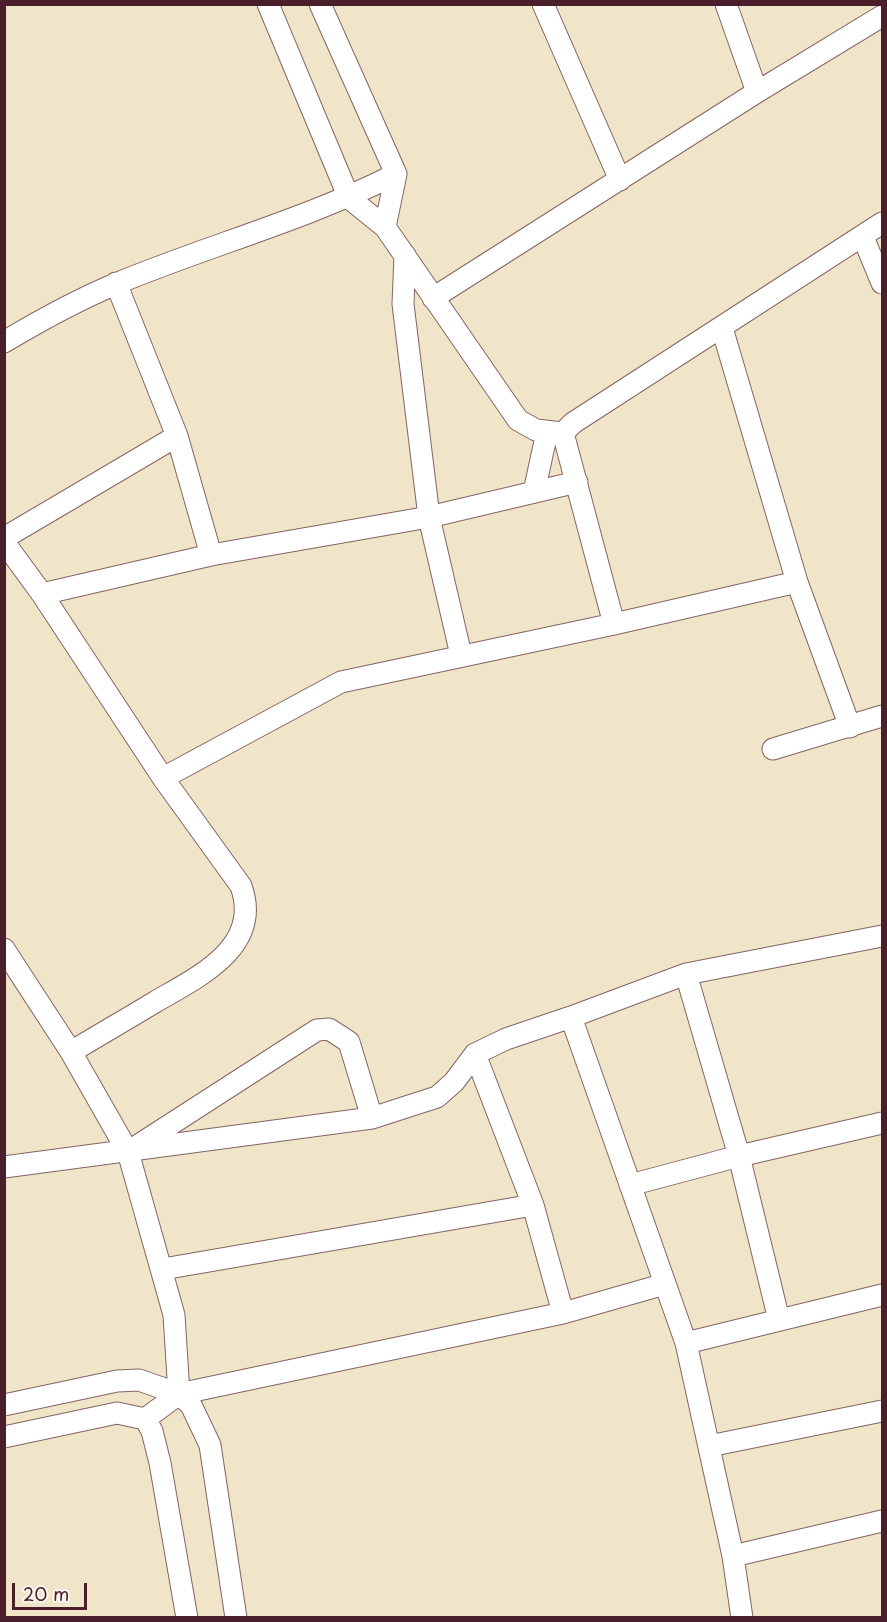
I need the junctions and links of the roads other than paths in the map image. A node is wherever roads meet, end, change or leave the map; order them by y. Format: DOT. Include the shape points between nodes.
graph roads {
  1 [pos="268,4"];
  2 [pos="320,4"];
  3 [pos="543,4"];
  4 [pos="726,4"];
  5 [pos="882,16"];
  6 [pos="757,92"];
  7 [pos="396,174"];
  8 [pos="620,180"];
  9 [pos="349,198"];
  10 [pos="882,223"];
  11 [pos="385,227"];
  12 [pos="863,237"];
  13 [pos="405,255"];
  14 [pos="882,283"];
  15 [pos="116,284"];
  16 [pos="433,298"];
  17 [pos="722,328"];
  18 [pos="4,342"];
  19 [pos="555,432"];
  20 [pos="177,435"];
  21 [pos="577,482"];
  22 [pos="534,492"];
  23 [pos="429,517"];
  24 [pos="4,540"];
  25 [pos="211,555"];
  26 [pos="797,582"];
  27 [pos="42,594"];
  28 [pos="614,624"];
  29 [pos="461,656"];
  30 [pos="882,716"];
  31 [pos="850,727"];
  32 [pos="773,749"];
  33 [pos="163,778"];
  34 [pos="882,936"];
  35 [pos="4,949"];
  36 [pos="686,974"];
  37 [pos="571,1017"];
  38 [pos="71,1052"];
  39 [pos="475,1054"];
  40 [pos="372,1118"];
  41 [pos="882,1122"];
  42 [pos="128,1152"];
  43 [pos="739,1156"];
  44 [pos="4,1167"];
  45 [pos="630,1185"];
  46 [pos="533,1205"];
  47 [pos="163,1269"];
  48 [pos="665,1284"];
  49 [pos="882,1295"];
  50 [pos="563,1313"];
  51 [pos="779,1320"];
  52 [pos="686,1342"];
  53 [pos="179,1394"];
  54 [pos="4,1405"];
  55 [pos="882,1411"];
  56 [pos="145,1419"];
  57 [pos="4,1437"];
  58 [pos="709,1446"];
  59 [pos="882,1521"];
  60 [pos="732,1556"];
  61 [pos="187,1617"];
  62 [pos="236,1617"];
  63 [pos="742,1617"];
  1 -- 9 [label="street"];
  2 -- 7 [label="street"];
  3 -- 8 [label="street"];
  4 -- 6 [label="street"];
  5 -- 6 [label="street"];
  6 -- 8 [label="street"];
  7 -- 9 [label="street"];
  7 -- 11 [label="street"];
  8 -- 16 [label="street"];
  9 -- 11 [label="street"];
  9 -- 15 [label="street"];
  10 -- 12 [label="street"];
  11 -- 13 [label="street"];
  12 -- 14 [label="street"];
  12 -- 17 [label="street"];
  13 -- 16 [label="street"];
  13 -- 23 [label="street" via="403,304"];
  15 -- 18 [label="street" via="43,318"];
  15 -- 20 [label="street"];
  16 -- 19 [label="street" via="518,420 536,430"];
  17 -- 19 [label="street"];
  17 -- 26 [label="street"];
  19 -- 21 [label="street"];
  19 -- 22 [label="street"];
  20 -- 24 [label="street"];
  20 -- 25 [label="street"];
  21 -- 22 [label="street"];
  21 -- 28 [label="street"];
  22 -- 23 [label="street"];
  23 -- 25 [label="street"];
  23 -- 29 [label="street"];
  24 -- 27 [label="street"];
  25 -- 27 [label="street"];
  26 -- 28 [label="street"];
  26 -- 31 [label="street"];
  27 -- 33 [label="street"];
  28 -- 29 [label="street"];
  29 -- 33 [label="street" via="341,682"];
  30 -- 31 [label="street"];
  31 -- 32 [label="street"];
  33 -- 38 [label="street" via="241,886 246,902 244,923 230,949 210,969"];
  34 -- 36 [label="street"];
  35 -- 38 [label="street"];
  36 -- 37 [label="street"];
  36 -- 43 [label="street"];
  37 -- 39 [label="street"];
  37 -- 45 [label="street"];
  38 -- 42 [label="street"];
  39 -- 40 [label="street" via="454,1082 436,1097"];
  39 -- 46 [label="street"];
  40 -- 42 [label="street"];
  40 -- 42 [label="street" via="349,1042 329,1029 317,1029"];
  41 -- 43 [label="street"];
  42 -- 44 [label="street"];
  42 -- 47 [label="street"];
  43 -- 45 [label="street"];
  43 -- 51 [label="street"];
  45 -- 48 [label="street"];
  46 -- 47 [label="street"];
  46 -- 50 [label="street"];
  47 -- 53 [label="street" via="174,1315"];
  48 -- 50 [label="street"];
  48 -- 52 [label="street"];
  49 -- 51 [label="street"];
  50 -- 53 [label="street"];
  51 -- 52 [label="street"];
  52 -- 58 [label="street"];
  53 -- 54 [label="street" via="139,1380 117,1381"];
  53 -- 56 [label="street"];
  53 -- 62 [label="street" via="191,1405 210,1444"];
  55 -- 58 [label="street"];
  56 -- 57 [label="street" via="117,1413"];
  56 -- 61 [label="street" via="160,1463"];
  58 -- 60 [label="street"];
  59 -- 60 [label="street"];
  60 -- 63 [label="street"];
}
